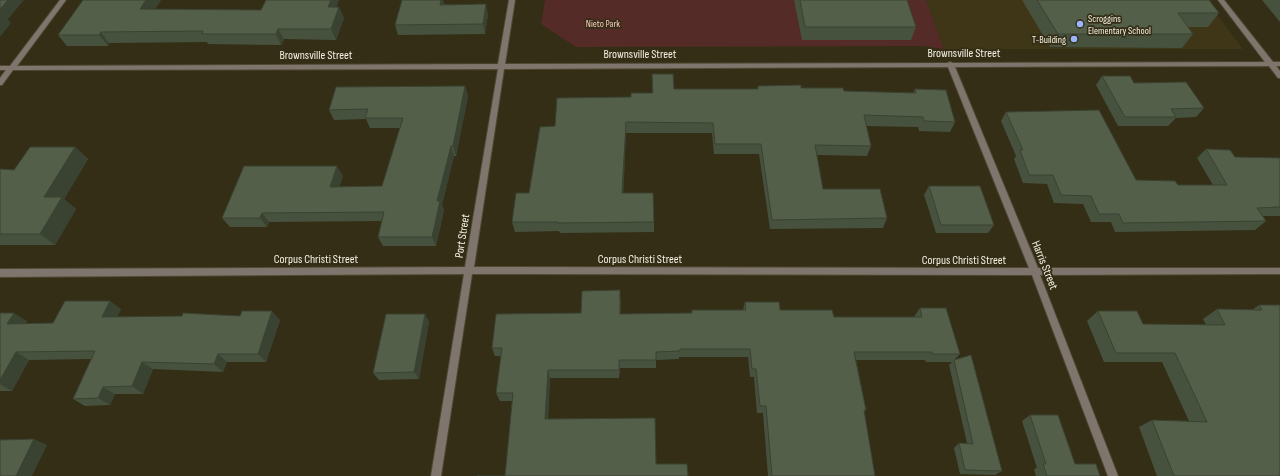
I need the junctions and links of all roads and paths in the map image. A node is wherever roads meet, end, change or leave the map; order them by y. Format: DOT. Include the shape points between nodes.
graph roads {
  1 [pos="63,0"];
  2 [pos="512,0"];
  3 [pos="1221,0"];
  4 [pos="950,64"];
  5 [pos="1270,64"];
  6 [pos="1280,64"];
  7 [pos="501,65"];
  8 [pos="0,68"];
  9 [pos="11,68"];
  10 [pos="1280,76"];
  11 [pos="0,83"];
  12 [pos="468,270"];
  13 [pos="1280,271"];
  14 [pos="1035,272"];
  15 [pos="0,273"];
  16 [pos="436,476"];
  17 [pos="1113,476"];
  1 -- 9 [label="street"];
  2 -- 7 [label="street, Port Street"];
  3 -- 5 [label="street"];
  4 -- 5 [label="street, Brownsville Street"];
  4 -- 7 [label="street, Brownsville Street"];
  4 -- 14 [label="street, Harris Street"];
  5 -- 6 [label="street, Brownsville Street"];
  5 -- 10 [label="street"];
  7 -- 9 [label="street, Brownsville Street"];
  7 -- 12 [label="street, Port Street"];
  8 -- 9 [label="street, Brownsville Street"];
  9 -- 11 [label="street"];
  12 -- 14 [label="street, Corpus Christi Street"];
  12 -- 15 [label="street, Corpus Christi Street"];
  12 -- 16 [label="street, Port Street"];
  13 -- 14 [label="street, Corpus Christi Street"];
  14 -- 17 [label="street, Harris Street"];
}
